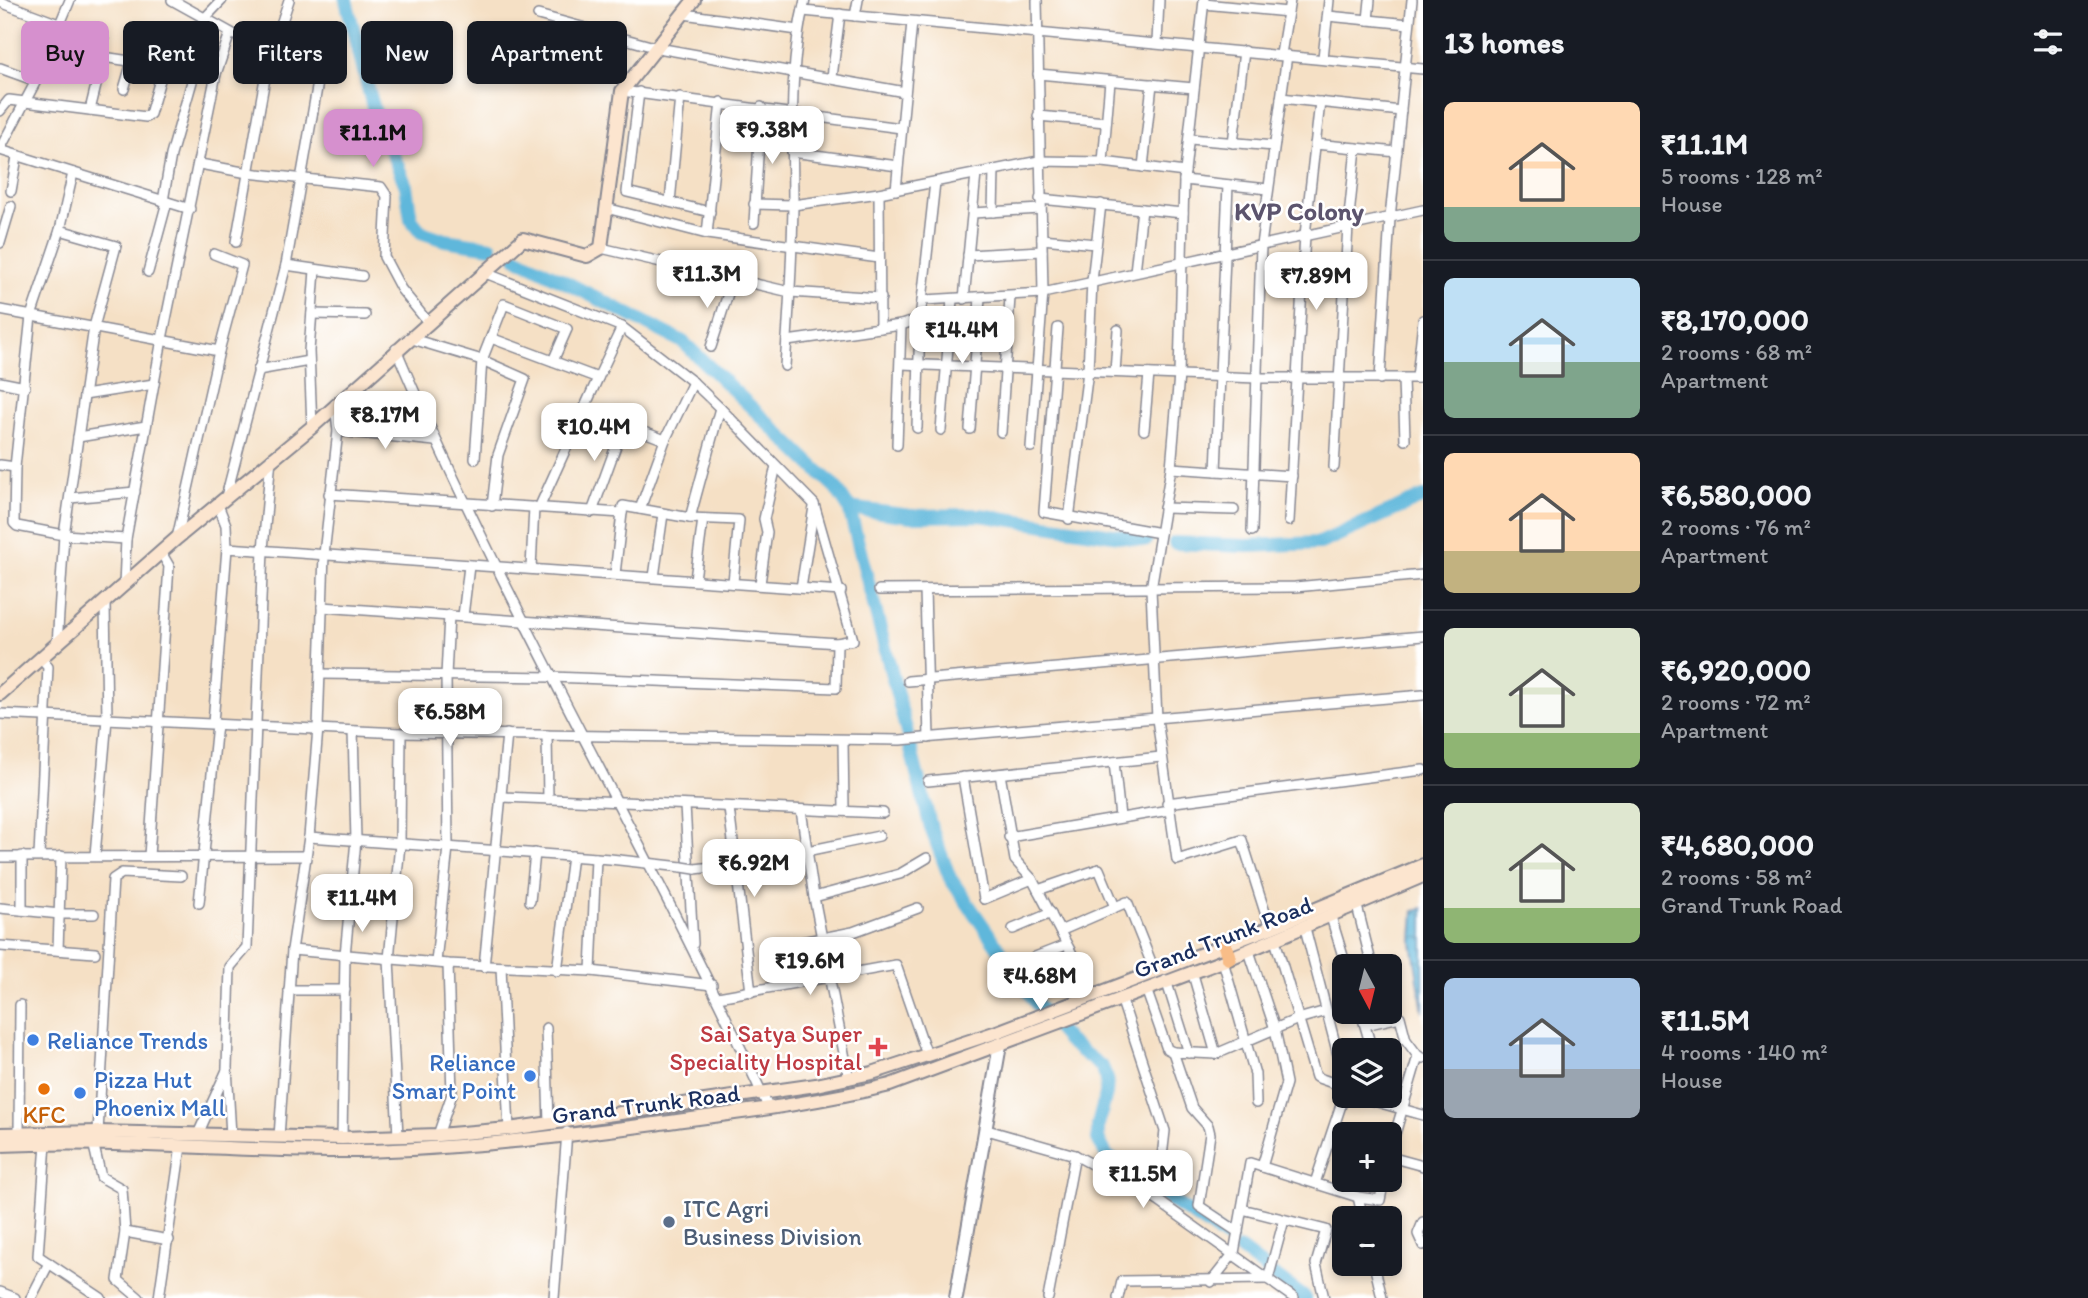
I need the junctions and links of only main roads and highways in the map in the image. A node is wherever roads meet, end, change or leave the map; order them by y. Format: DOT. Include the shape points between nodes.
graph roads {
  1 [pos="690,1"];
  2 [pos="0,694"];
  3 [pos="1423,865"];
  4 [pos="1423,876"];
  5 [pos="1273,934"];
  6 [pos="1226,955"];
  7 [pos="1061,1015"];
  8 [pos="1028,1028"];
  9 [pos="0,1134"];
  10 [pos="96,1137"];
  11 [pos="0,1145"];
  1 -- 2 [label="main road" via="622,91 601,248 587,256 523,239"];
  3 -- 5 [label="main road, Grand Trunk Road"];
  4 -- 5 [label="main road, Grand Trunk Road" via="1306,928"];
  5 -- 6 [label="main road, Grand Trunk Road"];
  5 -- 6 [label="main road, Grand Trunk Road" via="1249,951"];
  6 -- 7 [label="main road, Grand Trunk Road" via="1121,999"];
  6 -- 7 [label="main road, Grand Trunk Road" via="1155,972 1094,995"];
  7 -- 8 [label="main road, Grand Trunk Road"];
  8 -- 10 [label="main road, Grand Trunk Road" via="849,1079 509,1129 342,1138"];
  8 -- 10 [label="main road, Grand Trunk Road" via="1000,1045 890,1085 769,1109 567,1136 361,1151 181,1146"];
  9 -- 10 [label="main road, Grand Trunk Road"];
  10 -- 11 [label="main road, Grand Trunk Road"];
}
